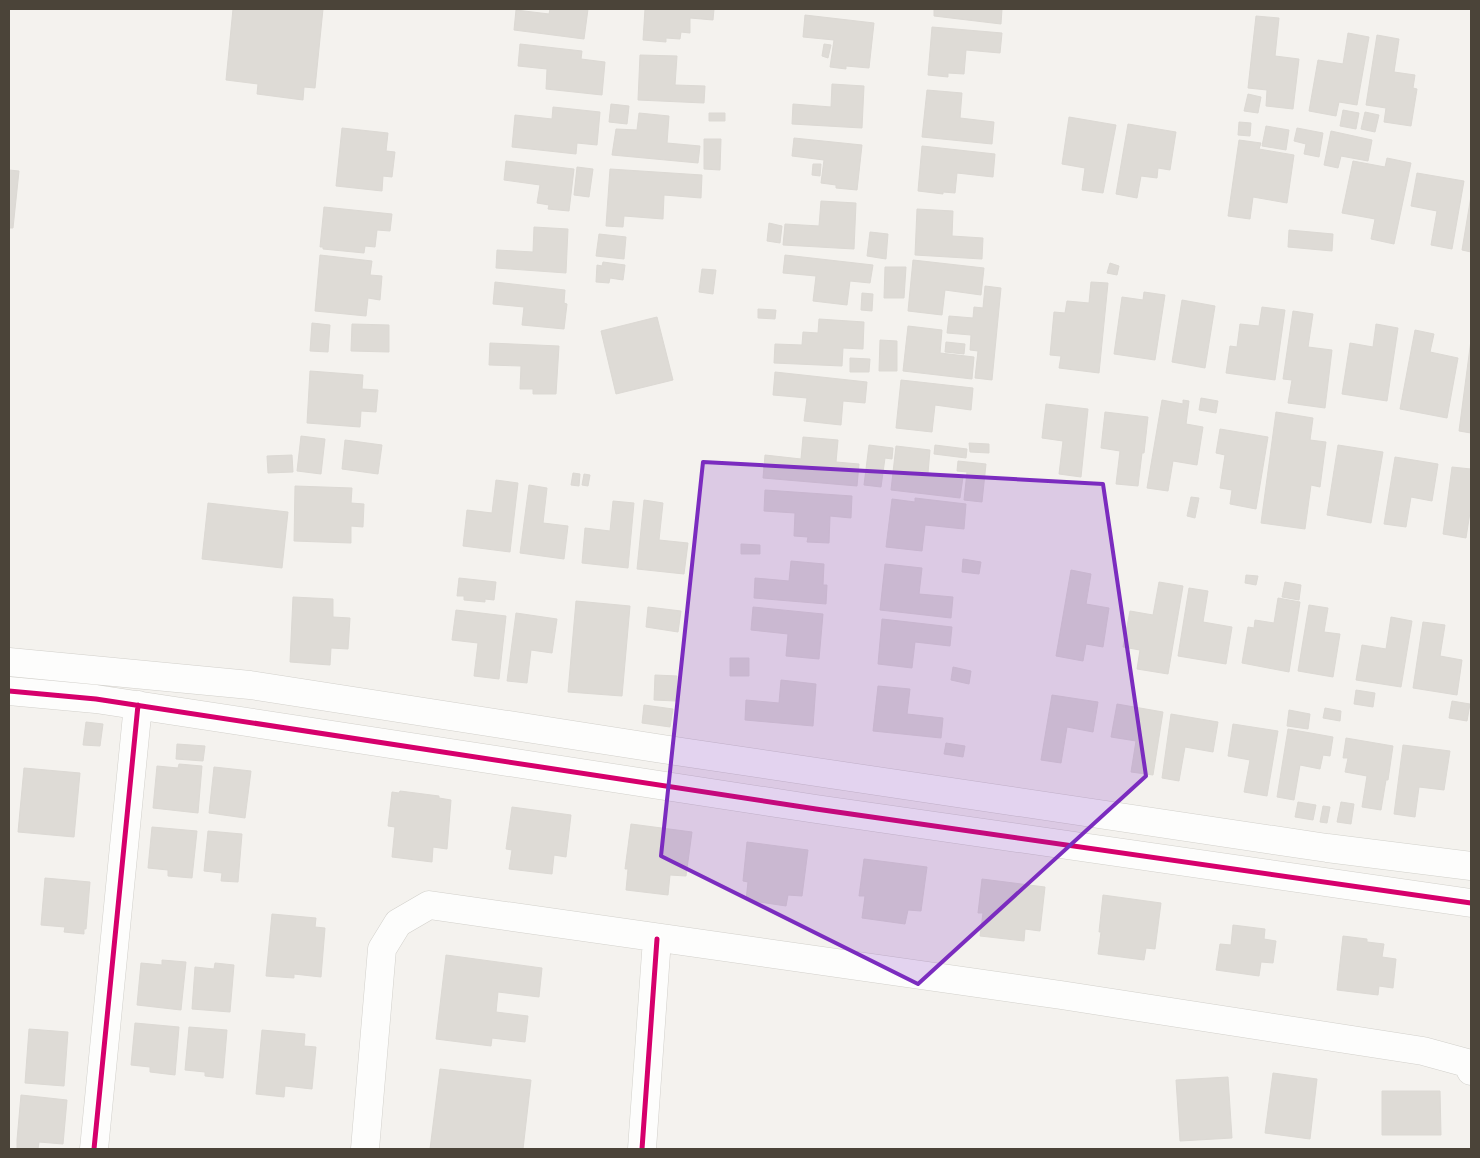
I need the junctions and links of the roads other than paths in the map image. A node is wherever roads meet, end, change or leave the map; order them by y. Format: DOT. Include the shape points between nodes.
graph roads {
  1 [pos="9,662"];
  2 [pos="9,691"];
  3 [pos="138,705"];
  4 [pos="1471,866"];
  5 [pos="1471,904"];
  6 [pos="657,938"];
  7 [pos="1471,1071"];
  8 [pos="94,1149"];
  9 [pos="365,1149"];
  10 [pos="642,1149"];
  1 -- 4 [label="street" via="250,685 692,754 1327,848"];
  2 -- 3 [label="street"];
  3 -- 5 [label="street" via="816,809"];
  3 -- 8 [label="street"];
  6 -- 7 [label="street" via="1413,1049 1467,1062"];
  6 -- 9 [label="street" via="429,905 398,922 382,949"];
  6 -- 10 [label="street"];
}
